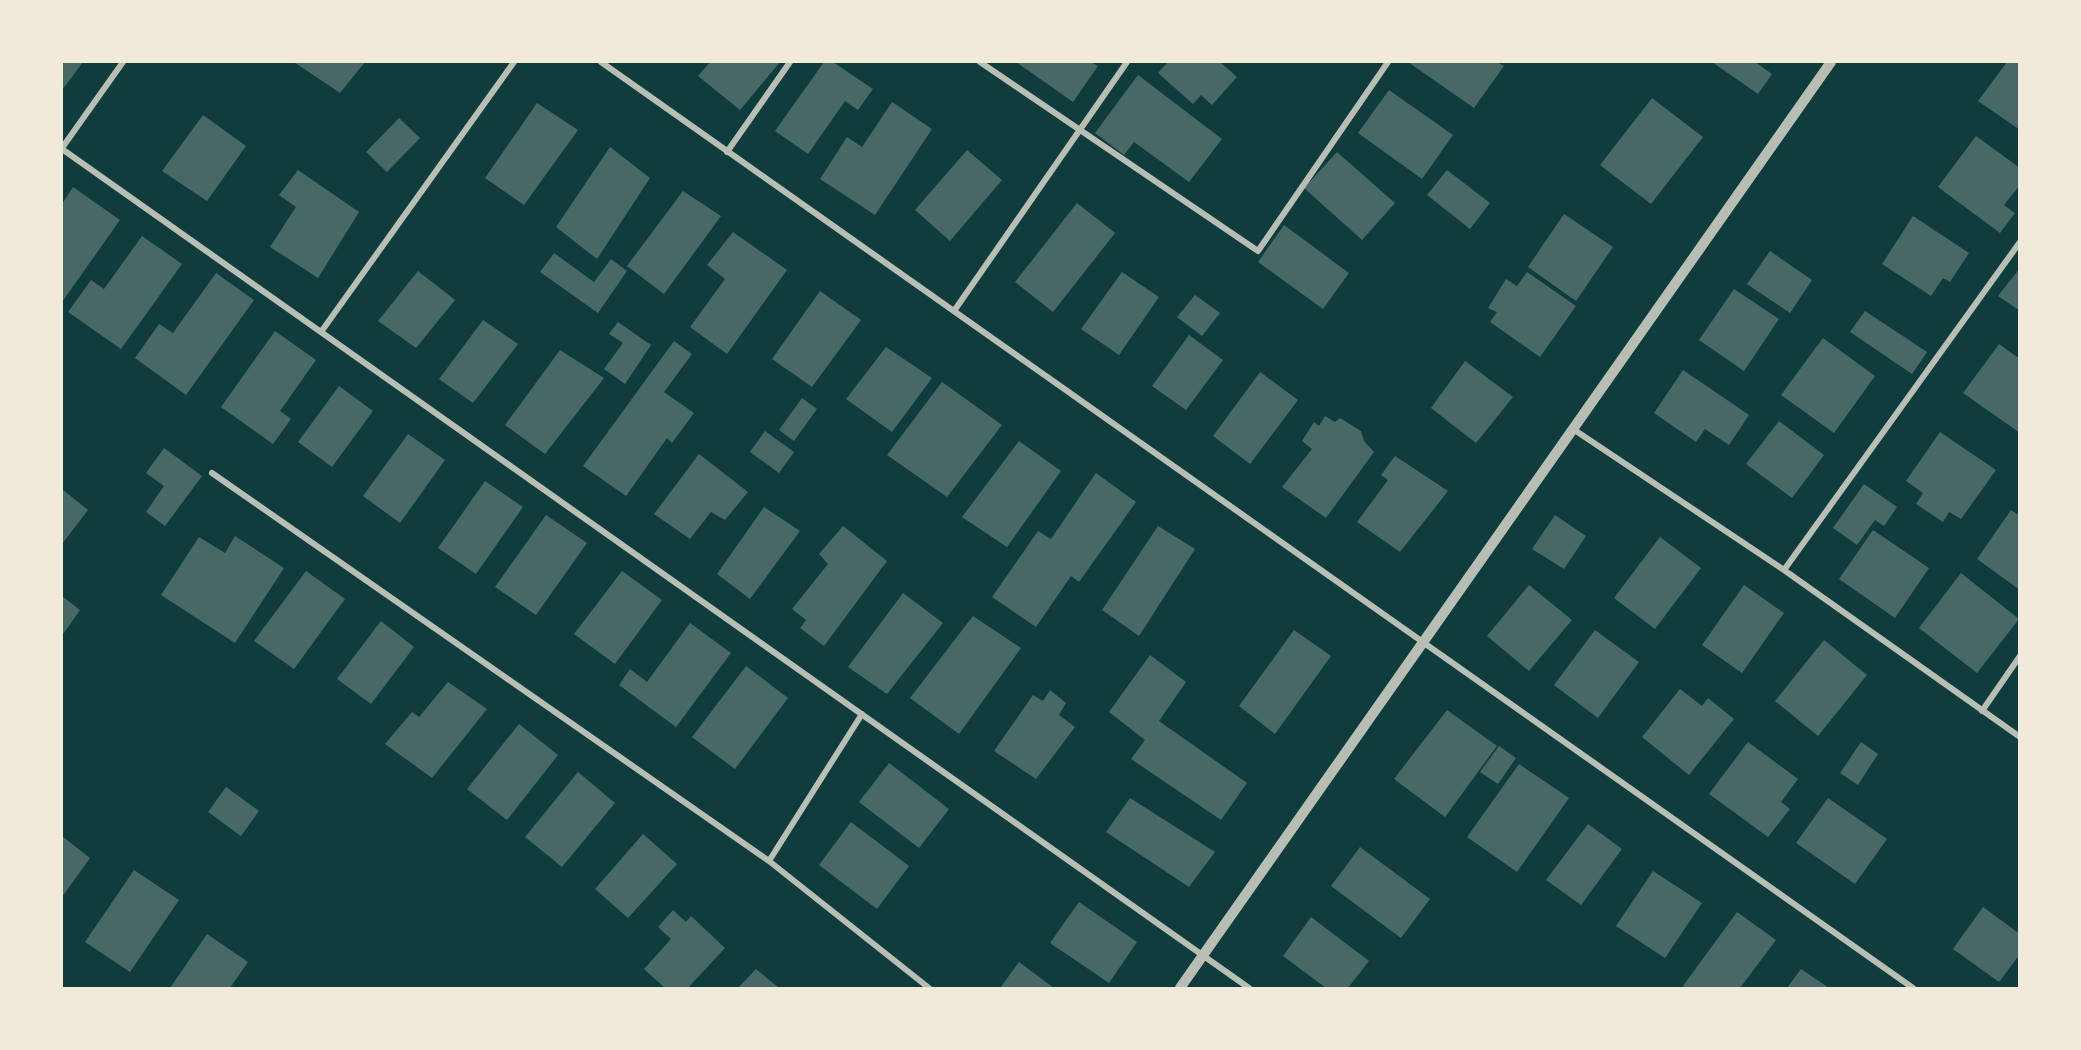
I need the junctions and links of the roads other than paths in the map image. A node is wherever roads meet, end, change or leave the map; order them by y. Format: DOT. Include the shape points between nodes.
graph roads {
  1 [pos="123,62"];
  2 [pos="514,62"];
  3 [pos="601,62"];
  4 [pos="790,62"];
  5 [pos="980,62"];
  6 [pos="1127,62"];
  7 [pos="1388,62"];
  8 [pos="1831,62"];
  9 [pos="1080,130"];
  10 [pos="62,149"];
  11 [pos="728,152"];
  12 [pos="2019,242"];
  13 [pos="954,311"];
  14 [pos="321,332"];
  15 [pos="1573,429"];
  16 [pos="212,472"];
  17 [pos="1784,570"];
  18 [pos="1423,643"];
  19 [pos="2019,656"];
  20 [pos="1982,711"];
  21 [pos="862,714"];
  22 [pos="2019,737"];
  23 [pos="769,861"];
  24 [pos="1203,956"];
  25 [pos="929,988"];
  26 [pos="1180,988"];
  27 [pos="1249,988"];
  28 [pos="1913,988"];
  1 -- 10 [label="street"];
  2 -- 14 [label="street"];
  3 -- 11 [label="street"];
  4 -- 11 [label="street"];
  5 -- 9 [label="street"];
  6 -- 9 [label="street"];
  7 -- 9 [label="street" via="1258,251"];
  8 -- 15 [label="street"];
  9 -- 13 [label="street"];
  10 -- 14 [label="street"];
  11 -- 13 [label="street"];
  12 -- 17 [label="street"];
  13 -- 18 [label="street"];
  14 -- 21 [label="street"];
  15 -- 17 [label="street"];
  15 -- 18 [label="street"];
  16 -- 23 [label="street"];
  17 -- 20 [label="street"];
  18 -- 24 [label="street"];
  18 -- 28 [label="street"];
  19 -- 20 [label="street"];
  20 -- 22 [label="street"];
  21 -- 23 [label="street"];
  21 -- 24 [label="street"];
  23 -- 25 [label="street"];
  24 -- 26 [label="street"];
  24 -- 27 [label="street"];
}
